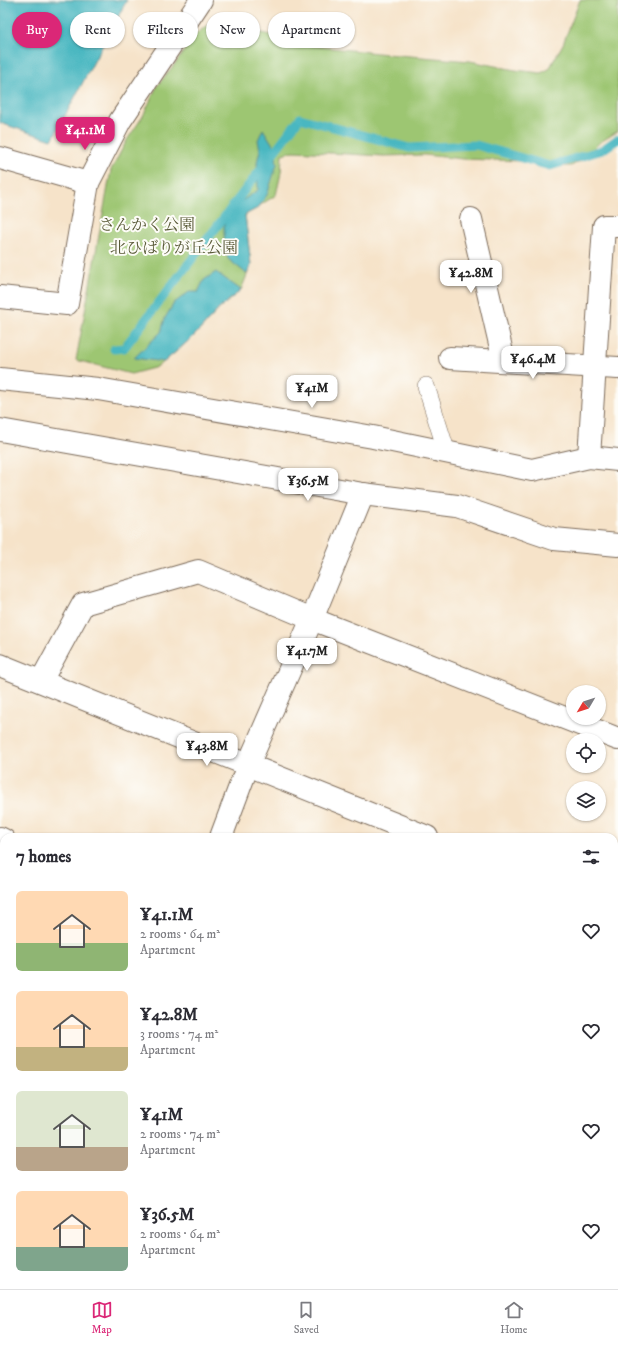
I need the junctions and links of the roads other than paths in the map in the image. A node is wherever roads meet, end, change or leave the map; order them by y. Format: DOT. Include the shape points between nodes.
graph roads {
  1 [pos="201,0"];
  2 [pos="0,158"];
  3 [pos="88,183"];
  4 [pos="471,219"];
  5 [pos="618,226"];
  6 [pos="0,297"];
  7 [pos="450,358"];
  8 [pos="504,361"];
  9 [pos="595,366"];
  10 [pos="618,368"];
  11 [pos="0,379"];
  12 [pos="426,386"];
  13 [pos="2,434"];
  14 [pos="447,453"];
  15 [pos="589,457"];
  16 [pos="618,460"];
  17 [pos="363,494"];
  18 [pos="618,545"];
  19 [pos="312,619"];
  20 [pos="0,665"];
  21 [pos="41,681"];
  22 [pos="618,739"];
  23 [pos="248,765"];
  24 [pos="222,833"];
  25 [pos="417,833"];
  1 -- 3 [label="street" via="120,121"];
  2 -- 3 [label="street"];
  3 -- 6 [label="street" via="67,304"];
  4 -- 8 [label="street"];
  5 -- 9 [label="street" via="604,226"];
  7 -- 8 [label="street"];
  8 -- 9 [label="street"];
  9 -- 10 [label="street"];
  9 -- 15 [label="street"];
  11 -- 14 [label="street" via="98,388 373,437"];
  12 -- 14 [label="lane"];
  13 -- 17 [label="street"];
  14 -- 15 [label="street" via="532,470"];
  15 -- 16 [label="street"];
  17 -- 18 [label="street" via="457,506 554,539"];
  17 -- 19 [label="street"];
  19 -- 21 [label="street" via="198,571 83,604"];
  19 -- 22 [label="street"];
  19 -- 23 [label="street"];
  20 -- 21 [label="street"];
  21 -- 23 [label="street"];
  23 -- 24 [label="street"];
  23 -- 25 [label="street"];
}
